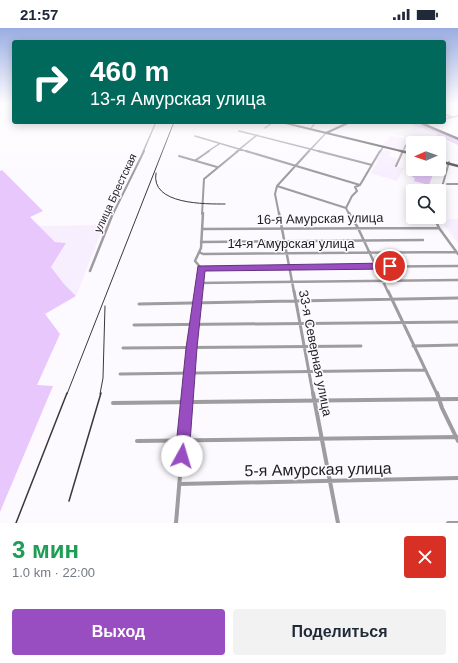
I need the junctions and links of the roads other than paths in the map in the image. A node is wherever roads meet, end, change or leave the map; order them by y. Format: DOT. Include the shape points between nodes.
graph roads {
  1 [pos="154,127"];
  2 [pos="306,127"];
  3 [pos="306,127"];
  4 [pos="339,127"];
  5 [pos="429,127"];
  6 [pos="310,128"];
  7 [pos="239,131"];
  8 [pos="326,133"];
  9 [pos="256,135"];
  10 [pos="195,136"];
  11 [pos="458,140"];
  12 [pos="219,144"];
  13 [pos="406,145"];
  14 [pos="383,147"];
  15 [pos="310,149"];
  16 [pos="404,149"];
  17 [pos="238,150"];
  18 [pos="406,152"];
  19 [pos="406,152"];
  20 [pos="402,153"];
  21 [pos="179,156"];
  22 [pos="195,161"];
  23 [pos="446,161"];
  24 [pos="446,161"];
  25 [pos="449,162"];
  26 [pos="372,165"];
  27 [pos="458,165"];
  28 [pos="295,166"];
  29 [pos="396,166"];
  30 [pos="217,168"];
  31 [pos="443,184"];
  32 [pos="447,184"];
  33 [pos="458,184"];
  34 [pos="360,185"];
  35 [pos="277,186"];
  36 [pos="346,208"];
  37 [pos="437,224"];
  38 [pos="358,228"];
  39 [pos="439,228"];
  40 [pos="282,229"];
  41 [pos="202,230"];
  42 [pos="364,240"];
  43 [pos="423,240"];
  44 [pos="284,241"];
  45 [pos="201,242"];
  46 [pos="200,252"];
  47 [pos="370,253"];
  48 [pos="457,253"];
  49 [pos="286,254"];
  50 [pos="376,266"];
  51 [pos="458,266"];
  52 [pos="201,268"];
  53 [pos="289,268"];
  54 [pos="90,271"];
  55 [pos="458,280"];
  56 [pos="383,281"];
  57 [pos="292,282"];
  58 [pos="199,283"];
  59 [pos="458,298"];
  60 [pos="391,299"];
  61 [pos="295,300"];
  62 [pos="197,302"];
  63 [pos="139,304"];
  64 [pos="402,322"];
  65 [pos="458,322"];
  66 [pos="300,324"];
  67 [pos="134,325"];
  68 [pos="194,325"];
  69 [pos="458,345"];
  70 [pos="304,346"];
  71 [pos="361,346"];
  72 [pos="413,346"];
  73 [pos="124,348"];
  74 [pos="191,348"];
  75 [pos="425,370"];
  76 [pos="309,372"];
  77 [pos="120,374"];
  78 [pos="190,374"];
  79 [pos="440,399"];
  80 [pos="458,399"];
  81 [pos="315,401"];
  82 [pos="113,403"];
  83 [pos="187,403"];
  84 [pos="322,438"];
  85 [pos="457,438"];
  86 [pos="138,442"];
  87 [pos="183,442"];
  88 [pos="458,478"];
  89 [pos="330,481"];
  90 [pos="179,484"];
  91 [pos="176,523"];
  92 [pos="338,523"];
  93 [pos="448,523"];
  94 [pos="458,523"];
  1 -- 54 [label="street, улица Брестская" via="115,208"];
  2 -- 6 [label="main road"];
  3 -- 6 [label="main road"];
  4 -- 8 [label="main road"];
  5 -- 11 [label="main road"];
  6 -- 8 [label="main road"];
  7 -- 9 [label="street"];
  8 -- 14 [label="main road"];
  8 -- 15 [label="street"];
  8 -- 18 [label="main road"];
  9 -- 15 [label="street"];
  9 -- 17 [label="street"];
  10 -- 12 [label="street"];
  12 -- 17 [label="street"];
  12 -- 22 [label="street"];
  13 -- 16 [label="street"];
  14 -- 19 [label="main road"];
  14 -- 26 [label="street"];
  15 -- 26 [label="street"];
  15 -- 28 [label="street"];
  17 -- 28 [label="street"];
  17 -- 30 [label="street"];
  20 -- 29 [label="street"];
  21 -- 22 [label="street"];
  22 -- 30 [label="street"];
  23 -- 25 [label="main road"];
  24 -- 25 [label="main road"];
  25 -- 27 [label="main road"];
  25 -- 31 [label="street"];
  26 -- 34 [label="street"];
  28 -- 34 [label="street"];
  28 -- 35 [label="street"];
  30 -- 41 [label="street" via="204,179"];
  32 -- 33 [label="street"];
  34 -- 36 [label="street" via="356,187 357,191"];
  35 -- 36 [label="street"];
  35 -- 40 [label="street, 33-я Северная улица" via="275,194"];
  36 -- 38 [label="street"];
  37 -- 39 [label="street"];
  38 -- 39 [label="street, 16-я Амурская улица"];
  38 -- 40 [label="street, 16-я Амурская улица"];
  38 -- 42 [label="street"];
  39 -- 48 [label="street"];
  40 -- 41 [label="street, 16-я Амурская улица"];
  40 -- 44 [label="street, 33-я Северная улица"];
  41 -- 45 [label="street"];
  42 -- 43 [label="street"];
  42 -- 44 [label="street"];
  42 -- 47 [label="street"];
  44 -- 45 [label="street"];
  44 -- 49 [label="street, 33-я Северная улица"];
  45 -- 46 [label="street"];
  46 -- 49 [label="street, 14-я Амурская улица"];
  46 -- 52 [label="street" via="195,261"];
  47 -- 48 [label="street, 14-я Амурская улица"];
  47 -- 49 [label="street, 14-я Амурская улица"];
  47 -- 50 [label="street"];
  49 -- 53 [label="street, 33-я Северная улица"];
  50 -- 51 [label="street"];
  50 -- 53 [label="street"];
  50 -- 56 [label="street"];
  52 -- 53 [label="street"];
  52 -- 58 [label="street"];
  53 -- 57 [label="street, 33-я Северная улица"];
  55 -- 56 [label="street"];
  56 -- 57 [label="street"];
  56 -- 60 [label="street"];
  57 -- 58 [label="street"];
  57 -- 61 [label="street, 33-я Северная улица"];
  58 -- 62 [label="street"];
  59 -- 60 [label="street"];
  60 -- 61 [label="street"];
  60 -- 64 [label="street"];
  61 -- 62 [label="street"];
  61 -- 66 [label="street, 33-я Северная улица"];
  62 -- 63 [label="street"];
  62 -- 68 [label="street"];
  64 -- 65 [label="street"];
  64 -- 66 [label="street"];
  64 -- 72 [label="street"];
  66 -- 68 [label="street"];
  66 -- 70 [label="street, 33-я Северная улица"];
  67 -- 68 [label="street"];
  68 -- 74 [label="street"];
  69 -- 72 [label="street"];
  70 -- 71 [label="street"];
  70 -- 74 [label="street"];
  70 -- 76 [label="street, 33-я Северная улица"];
  72 -- 75 [label="street"];
  73 -- 74 [label="street"];
  74 -- 78 [label="street"];
  75 -- 76 [label="street"];
  75 -- 79 [label="street"];
  76 -- 78 [label="street"];
  76 -- 81 [label="street, 33-я Северная улица"];
  77 -- 78 [label="street"];
  78 -- 83 [label="street"];
  79 -- 80 [label="street"];
  79 -- 81 [label="street"];
  79 -- 85 [label="street"];
  81 -- 83 [label="street"];
  81 -- 84 [label="street, 33-я Северная улица"];
  82 -- 83 [label="street"];
  83 -- 87 [label="street"];
  84 -- 85 [label="street"];
  84 -- 87 [label="street"];
  84 -- 89 [label="street, 33-я Северная улица"];
  86 -- 87 [label="street"];
  87 -- 90 [label="street"];
  88 -- 89 [label="street, 5-я Амурская улица"];
  89 -- 90 [label="street, 5-я Амурская улица"];
  89 -- 92 [label="street, 33-я Северная улица"];
  90 -- 91 [label="street"];
  93 -- 94 [label="street"];
}
